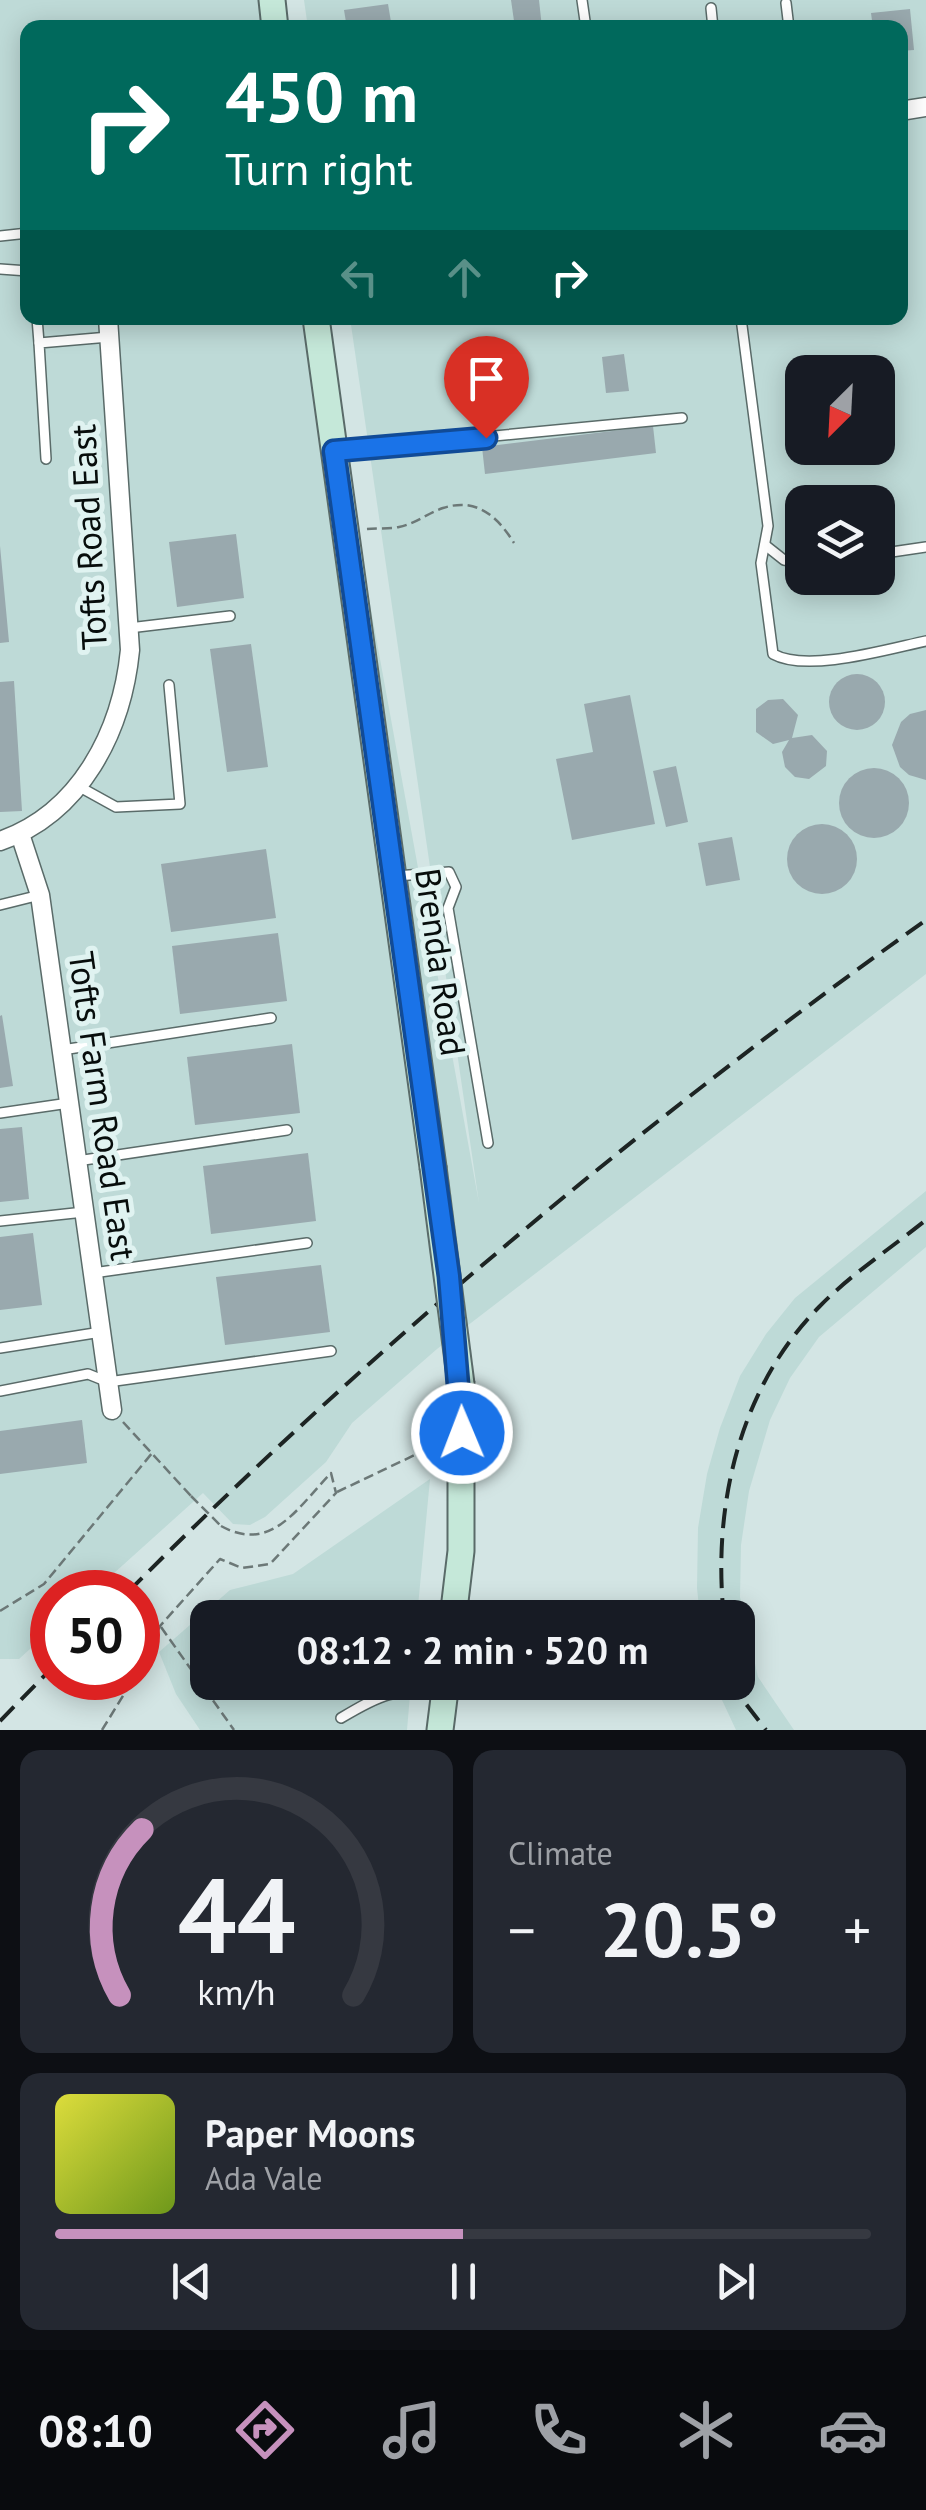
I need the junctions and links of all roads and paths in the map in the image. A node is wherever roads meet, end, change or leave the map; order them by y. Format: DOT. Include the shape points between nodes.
graph roads {
  1 [pos="786,3"];
  2 [pos="710,8"];
  3 [pos="712,20"];
  4 [pos="789,20"];
  5 [pos="38,325"];
  6 [pos="108,325"];
  7 [pos="317,325"];
  8 [pos="741,325"];
  9 [pos="109,337"];
  10 [pos="39,343"];
  11 [pos="682,418"];
  12 [pos="334,451"];
  13 [pos="46,459"];
  14 [pos="346,530"];
  15 [pos="514,543"];
  16 [pos="765,545"];
  17 [pos="926,547"];
  18 [pos="895,552"];
  19 [pos="785,560"];
  20 [pos="230,616"];
  21 [pos="129,628"];
  22 [pos="926,641"];
  23 [pos="169,685"];
  24 [pos="78,786"];
  25 [pos="20,834"];
  26 [pos="0,840"];
  27 [pos="393,877"];
  28 [pos="40,894"];
  29 [pos="0,904"];
  30 [pos="270,1018"];
  31 [pos="62,1050"];
  32 [pos="69,1103"];
  33 [pos="0,1113"];
  34 [pos="287,1130"];
  35 [pos="488,1143"];
  36 [pos="77,1161"];
  37 [pos="84,1212"];
  38 [pos="0,1221"];
  39 [pos="307,1244"];
  40 [pos="93,1273"];
  41 [pos="101,1332"];
  42 [pos="0,1348"];
  43 [pos="331,1351"];
  44 [pos="108,1382"];
  45 [pos="0,1391"];
  46 [pos="112,1410"];
  47 [pos="462,1433"];
  48 [pos="153,1452"];
  49 [pos="336,1492"];
  50 [pos="455,1600"];
  51 [pos="0,1610"];
  52 [pos="160,1626"];
  53 [pos="120,1700"];
  54 [pos="371,1700"];
  55 [pos="444,1700"];
  56 [pos="341,1718"];
  57 [pos="102,1730"];
  58 [pos="234,1730"];
  59 [pos="440,1730"];
  1 -- 4 [label="lane"];
  2 -- 3 [label="lane"];
  5 -- 10 [label="lane"];
  6 -- 9 [label="street, Tofts Road East"];
  7 -- 12 [label="main road, Brenda Road"];
  8 -- 16 [label="lane" via="768,526"];
  9 -- 10 [label="lane"];
  9 -- 21 [label="street, Tofts Road East"];
  10 -- 13 [label="lane"];
  11 -- 12 [label="lane"];
  12 -- 14 [label="main road, Brenda Road"];
  14 -- 15 [label="path" via="400,527 444,508 470,506 501,522"];
  14 -- 27 [label="main road, Brenda Road"];
  16 -- 19 [label="lane"];
  16 -- 22 [label="lane" via="761,563 772,654 794,662"];
  17 -- 18 [label="lane"];
  20 -- 21 [label="lane"];
  21 -- 24 [label="street, Tofts Road East" via="120,712"];
  23 -- 24 [label="lane" via="180,804 116,808"];
  24 -- 25 [label="street, Tofts Road East"];
  25 -- 26 [label="street"];
  25 -- 28 [label="street, Tofts Farm Road East"];
  27 -- 35 [label="lane" via="450,872 456,888 448,908"];
  27 -- 47 [label="main road, Brenda Road, bridge" via="461,1384"];
  28 -- 29 [label="lane"];
  28 -- 31 [label="street, Tofts Farm Road East"];
  30 -- 31 [label="lane"];
  31 -- 32 [label="street, Tofts Farm Road East"];
  32 -- 33 [label="lane"];
  32 -- 36 [label="street, Tofts Farm Road East"];
  34 -- 36 [label="lane"];
  36 -- 37 [label="street, Tofts Farm Road East"];
  37 -- 38 [label="lane"];
  37 -- 40 [label="street, Tofts Farm Road East"];
  39 -- 40 [label="lane"];
  40 -- 41 [label="street, Tofts Farm Road East"];
  41 -- 42 [label="lane"];
  41 -- 44 [label="street, Tofts Farm Road East"];
  43 -- 44 [label="lane"];
  44 -- 45 [label="lane" via="88,1374"];
  44 -- 46 [label="street, Tofts Farm Road East"];
  46 -- 48 [label="path"];
  47 -- 49 [label="path"];
  47 -- 50 [label="main road, Brenda Road"];
  48 -- 49 [label="path, bridge" via="221,1526 256,1538 281,1524 330,1473"];
  48 -- 51 [label="path" via="44,1584"];
  49 -- 52 [label="path" via="270,1564 242,1568 220,1559"];
  52 -- 58 [label="path"];
  53 -- 57 [label="path"];
  54 -- 56 [label="lane"];
  55 -- 59 [label="main road"];
}
